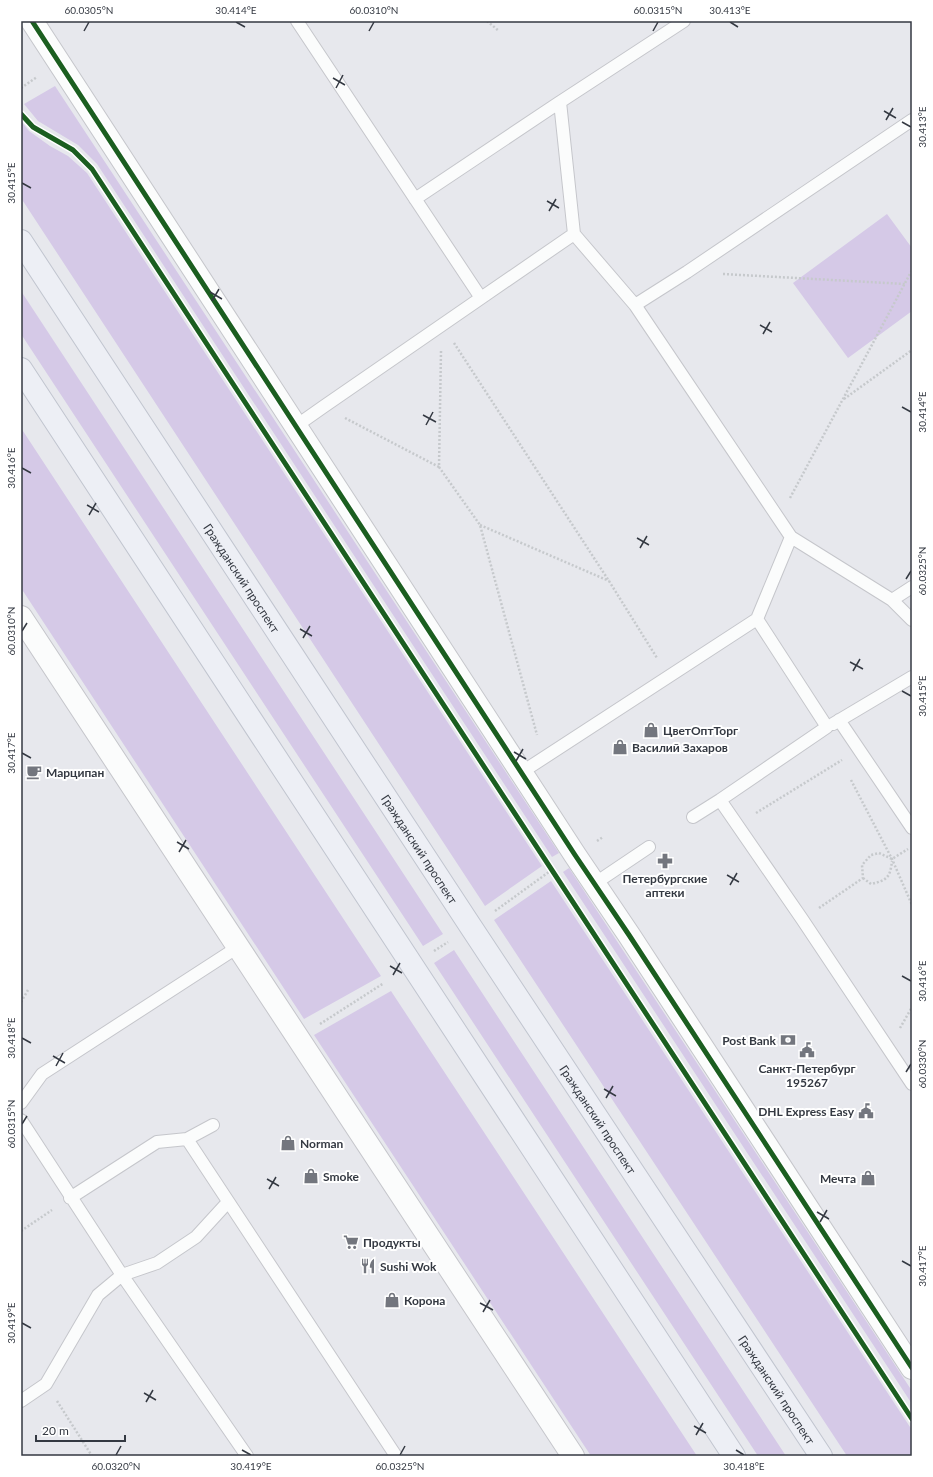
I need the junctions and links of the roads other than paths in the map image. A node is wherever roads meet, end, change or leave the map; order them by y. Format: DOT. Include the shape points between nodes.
graph roads {
  1 [pos="32,21"];
  2 [pos="297,21"];
  3 [pos="684,21"];
  4 [pos="560,102"];
  5 [pos="912,120"];
  6 [pos="415,199"];
  7 [pos="574,234"];
  8 [pos="21,241"];
  9 [pos="481,298"];
  10 [pos="635,305"];
  11 [pos="21,369"];
  12 [pos="296,426"];
  13 [pos="791,537"];
  14 [pos="912,587"];
  15 [pos="892,600"];
  16 [pos="21,617"];
  17 [pos="757,619"];
  18 [pos="912,620"];
  19 [pos="912,677"];
  20 [pos="839,720"];
  21 [pos="827,727"];
  22 [pos="522,772"];
  23 [pos="720,800"];
  24 [pos="693,818"];
  25 [pos="912,828"];
  26 [pos="649,847"];
  27 [pos="594,884"];
  28 [pos="238,947"];
  29 [pos="912,1084"];
  30 [pos="21,1103"];
  31 [pos="21,1120"];
  32 [pos="213,1125"];
  33 [pos="186,1139"];
  34 [pos="70,1198"];
  35 [pos="228,1202"];
  36 [pos="122,1275"];
  37 [pos="912,1368"];
  38 [pos="21,1401"];
  39 [pos="247,1456"];
  40 [pos="396,1456"];
  41 [pos="573,1456"];
  42 [pos="734,1456"];
  43 [pos="821,1456"];
  1 -- 12 [label="street"];
  2 -- 6 [label="lane"];
  3 -- 4 [label="lane"];
  4 -- 6 [label="lane"];
  4 -- 7 [label="lane"];
  5 -- 10 [label="lane"];
  6 -- 9 [label="lane"];
  7 -- 9 [label="lane"];
  7 -- 10 [label="lane"];
  8 -- 43 [label="main road, Гражданский проспект"];
  9 -- 12 [label="lane"];
  10 -- 13 [label="lane"];
  11 -- 42 [label="main road"];
  12 -- 22 [label="street"];
  13 -- 15 [label="lane"];
  13 -- 17 [label="lane"];
  14 -- 15 [label="lane"];
  15 -- 18 [label="lane"];
  16 -- 28 [label="street"];
  17 -- 21 [label="lane"];
  17 -- 22 [label="lane"];
  19 -- 20 [label="lane"];
  20 -- 21 [label="lane"];
  20 -- 25 [label="lane"];
  21 -- 23 [label="lane"];
  22 -- 27 [label="street"];
  23 -- 24 [label="lane"];
  23 -- 29 [label="lane"];
  26 -- 27 [label="lane"];
  27 -- 37 [label="street"];
  28 -- 30 [label="lane" via="42,1074"];
  28 -- 41 [label="street"];
  31 -- 34 [label="lane"];
  32 -- 33 [label="lane"];
  33 -- 34 [label="lane" via="157,1142"];
  33 -- 35 [label="lane"];
  34 -- 36 [label="lane"];
  35 -- 36 [label="lane" via="196,1237 157,1263"];
  35 -- 40 [label="lane"];
  36 -- 38 [label="lane" via="98,1295 46,1384"];
  36 -- 39 [label="lane"];
}
